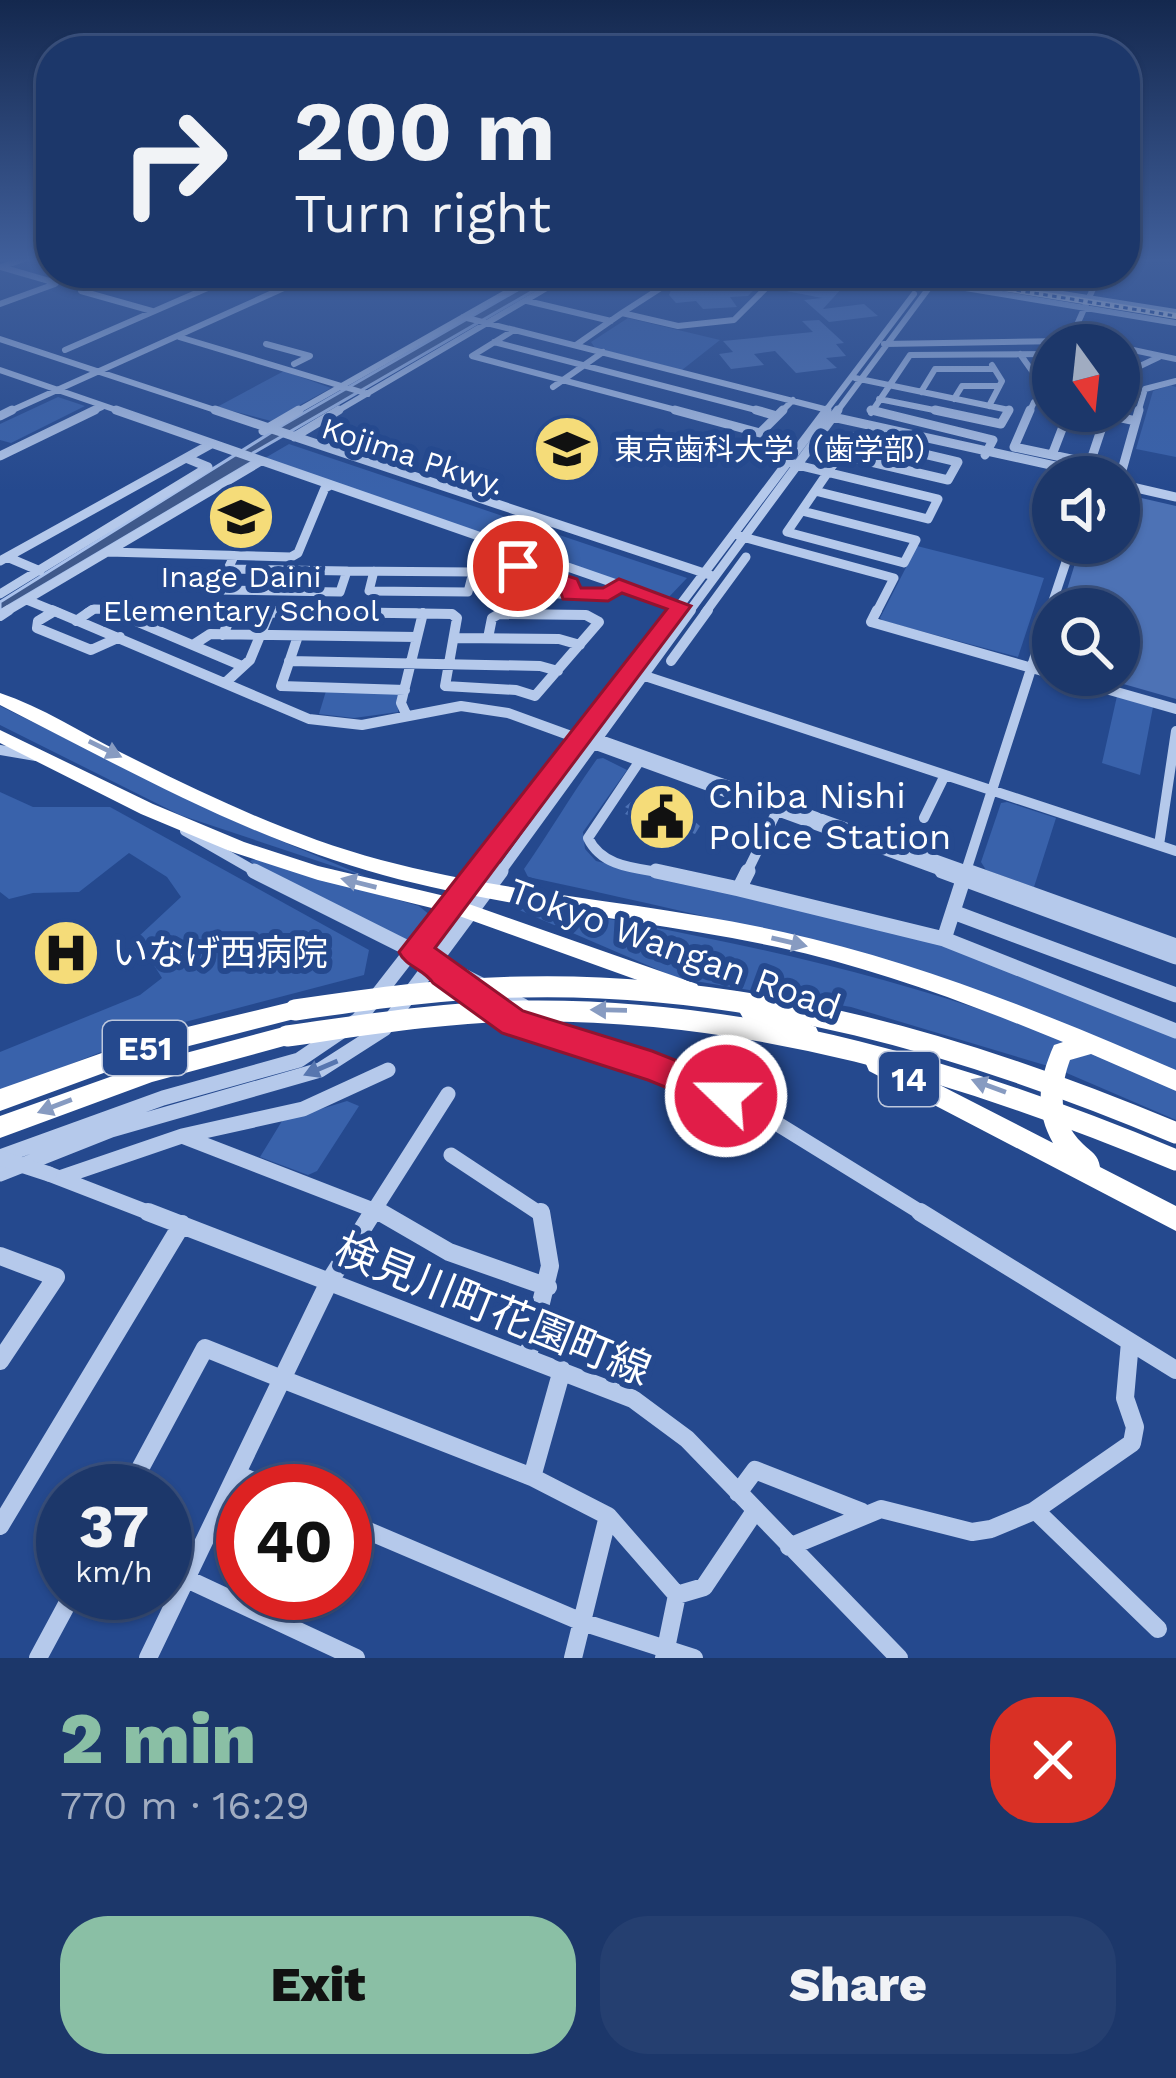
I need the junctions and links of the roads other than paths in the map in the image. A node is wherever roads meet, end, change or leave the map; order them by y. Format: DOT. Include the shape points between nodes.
graph roads {
  1 [pos="97,336"];
  2 [pos="174,336"];
  3 [pos="175,336"];
  4 [pos="430,336"];
  5 [pos="465,336"];
  6 [pos="503,336"];
  7 [pos="540,336"];
  8 [pos="589,336"];
  9 [pos="887,336"];
  10 [pos="1071,336"];
  11 [pos="0,341"];
  12 [pos="494,342"];
  13 [pos="882,343"];
  14 [pos="266,344"];
  15 [pos="978,344"];
  16 [pos="576,345"];
  17 [pos="65,350"];
  18 [pos="1140,351"];
  19 [pos="603,352"];
  20 [pos="984,354"];
  21 [pos="1020,354"];
  22 [pos="1032,354"];
  23 [pos="1160,356"];
  24 [pos="1176,359"];
  25 [pos="294,364"];
  26 [pos="583,366"];
  27 [pos="1140,366"];
  28 [pos="994,369"];
  29 [pos="0,370"];
  30 [pos="1032,371"];
  31 [pos="93,372"];
  32 [pos="698,376"];
  33 [pos="856,378"];
  34 [pos="563,380"];
  35 [pos="1176,381"];
  36 [pos="888,385"];
  37 [pos="342,386"];
  38 [pos="999,386"];
  39 [pos="553,387"];
  40 [pos="54,390"];
  41 [pos="680,391"];
  42 [pos="921,392"];
  43 [pos="368,394"];
  44 [pos="879,399"];
  45 [pos="954,399"];
  46 [pos="794,400"];
  47 [pos="102,406"];
  48 [pos="661,406"];
  49 [pos="989,406"];
  50 [pos="1032,406"];
  51 [pos="1140,409"];
  52 [pos="0,413"];
  53 [pos="777,416"];
  54 [pos="828,416"];
  55 [pos="265,429"];
  56 [pos="1061,432"];
  57 [pos="1100,432"];
  58 [pos="292,438"];
  59 [pos="931,440"];
  60 [pos="211,444"];
  61 [pos="5,448"];
  62 [pos="986,453"];
  63 [pos="924,454"];
  64 [pos="841,455"];
  65 [pos="1052,455"];
  66 [pos="0,456"];
  67 [pos="1033,456"];
  68 [pos="186,458"];
  69 [pos="259,460"];
  70 [pos="792,463"];
  71 [pos="1032,464"];
  72 [pos="829,472"];
  73 [pos="331,485"];
  74 [pos="1140,486"];
  75 [pos="815,491"];
  76 [pos="1176,495"];
  77 [pos="802,511"];
  78 [pos="831,518"];
  79 [pos="59,529"];
  80 [pos="738,536"];
  81 [pos="818,540"];
  82 [pos="88,541"];
  83 [pos="108,552"];
  84 [pos="809,555"];
  85 [pos="234,556"];
  86 [pos="746,557"];
  87 [pos="4,559"];
  88 [pos="518,566"];
  89 [pos="228,569"];
  90 [pos="40,571"];
  91 [pos="347,571"];
  92 [pos="374,571"];
  93 [pos="473,572"];
  94 [pos="708,576"];
  95 [pos="619,585"];
  96 [pos="3,590"];
  97 [pos="570,594"];
  98 [pos="27,600"];
  99 [pos="680,606"];
  100 [pos="143,610"];
  101 [pos="53,612"];
  102 [pos="423,613"];
  103 [pos="0,616"];
  104 [pos="76,621"];
  105 [pos="223,634"];
  106 [pos="260,635"];
  107 [pos="298,636"];
  108 [pos="120,637"];
  109 [pos="417,638"];
  110 [pos="454,638"];
  111 [pos="488,638"];
  112 [pos="193,645"];
  113 [pos="580,645"];
  114 [pos="289,661"];
  115 [pos="671,661"];
  116 [pos="411,663"];
  117 [pos="448,663"];
  118 [pos="242,667"];
  119 [pos="1032,668"];
  120 [pos="558,671"];
  121 [pos="642,675"];
  122 [pos="225,683"];
  123 [pos="405,690"];
  124 [pos="1131,696"];
  125 [pos="0,698"];
  126 [pos="1176,709"];
  127 [pos="407,716"];
  128 [pos="1176,731"];
  129 [pos="0,736"];
  130 [pos="589,740"];
  131 [pos="0,750"];
  132 [pos="37,756"];
  133 [pos="639,762"];
  134 [pos="945,775"];
  135 [pos="991,790"];
  136 [pos="779,808"];
  137 [pos="147,809"];
  138 [pos="924,818"];
  139 [pos="1169,823"];
  140 [pos="1159,845"];
  141 [pos="1176,851"];
  142 [pos="964,875"];
  143 [pos="463,886"];
  144 [pos="739,889"];
  145 [pos="487,890"];
  146 [pos="460,909"];
  147 [pos="953,912"];
  148 [pos="944,939"];
  149 [pos="1176,946"];
  150 [pos="414,952"];
  151 [pos="1176,957"];
  152 [pos="437,964"];
  153 [pos="1176,995"];
  154 [pos="1176,1031"];
  155 [pos="1094,1044"];
  156 [pos="388,1070"];
  157 [pos="1176,1081"];
  158 [pos="448,1094"];
  159 [pos="0,1100"];
  160 [pos="0,1127"];
  161 [pos="1176,1133"];
  162 [pos="182,1136"];
  163 [pos="451,1154"];
  164 [pos="0,1157"];
  165 [pos="1176,1160"];
  166 [pos="0,1174"];
  167 [pos="55,1176"];
  168 [pos="1125,1193"];
  169 [pos="377,1210"];
  170 [pos="1176,1220"];
  171 [pos="182,1224"];
  172 [pos="0,1256"];
  173 [pos="329,1282"];
  174 [pos="548,1287"];
  175 [pos="1130,1342"];
  176 [pos="528,1356"];
  177 [pos="0,1360"];
  178 [pos="562,1370"];
  179 [pos="1176,1370"];
  180 [pos="282,1379"];
  181 [pos="143,1464"];
  182 [pos="242,1464"];
  183 [pos="532,1477"];
  184 [pos="738,1493"];
  185 [pos="1035,1510"];
  186 [pos="755,1511"];
  187 [pos="863,1513"];
  188 [pos="608,1516"];
  189 [pos="216,1518"];
  190 [pos="0,1526"];
  191 [pos="372,1533"];
  192 [pos="788,1547"];
  193 [pos="192,1568"];
  194 [pos="192,1581"];
  195 [pos="677,1595"];
  196 [pos="58,1620"];
  197 [pos="167,1620"];
  198 [pos="582,1622"];
  199 [pos="1158,1629"];
  200 [pos="665,1653"];
  201 [pos="38,1658"];
  202 [pos="148,1658"];
  203 [pos="356,1658"];
  204 [pos="573,1658"];
  205 [pos="694,1658"];
  206 [pos="899,1658"];
  1 -- 17 [label="street"];
  2 -- 31 [label="street"];
  3 -- 37 [label="street"];
  4 -- 37 [label="street"];
  5 -- 43 [label="street"];
  6 -- 12 [label="street"];
  7 -- 16 [label="street"];
  8 -- 16 [label="street"];
  9 -- 13 [label="street"];
  10 -- 15 [label="street"];
  11 -- 31 [label="street"];
  12 -- 26 [label="street"];
  12 -- 34 [label="street" via="472,356"];
  13 -- 15 [label="street"];
  13 -- 33 [label="street"];
  14 -- 25 [label="street" via="310,356"];
  15 -- 20 [label="street"];
  16 -- 19 [label="street"];
  18 -- 23 [label="street"];
  19 -- 26 [label="street"];
  19 -- 32 [label="street"];
  20 -- 21 [label="street"];
  20 -- 28 [label="street"];
  20 -- 36 [label="street" via="910,355"];
  21 -- 22 [label="street"];
  21 -- 30 [label="street"];
  23 -- 24 [label="street"];
  23 -- 27 [label="street"];
  26 -- 34 [label="street"];
  26 -- 41 [label="street"];
  28 -- 38 [label="street"];
  28 -- 42 [label="street" via="935,369"];
  29 -- 40 [label="street"];
  31 -- 40 [label="street"];
  31 -- 55 [label="street"];
  32 -- 41 [label="street"];
  32 -- 46 [label="street"];
  33 -- 36 [label="street"];
  33 -- 54 [label="street"];
  34 -- 39 [label="street"];
  34 -- 48 [label="street"];
  35 -- 51 [label="street" via="1147,387"];
  36 -- 42 [label="street"];
  36 -- 44 [label="street"];
  37 -- 43 [label="street"];
  37 -- 55 [label="street"];
  38 -- 45 [label="street" via="962,386"];
  38 -- 49 [label="street"];
  40 -- 47 [label="street"];
  40 -- 52 [label="street"];
  41 -- 48 [label="street"];
  41 -- 53 [label="street"];
  42 -- 45 [label="street"];
  43 -- 58 [label="street"];
  44 -- 49 [label="street" via="1001,424 1009,410"];
  44 -- 62 [label="street" via="869,413 993,440"];
  45 -- 49 [label="street"];
  46 -- 53 [label="street"];
  46 -- 54 [label="street"];
  47 -- 60 [label="street"];
  47 -- 61 [label="street"];
  48 -- 53 [label="street" via="760,433"];
  50 -- 67 [label="street" via="1014,447"];
  54 -- 59 [label="street"];
  54 -- 70 [label="street"];
  55 -- 58 [label="street, Kojima Pkwy."];
  56 -- 65 [label="street"];
  57 -- 65 [label="street" via="1090,463"];
  58 -- 94 [label="street, Kojima Pkwy."];
  59 -- 62 [label="street"];
  59 -- 63 [label="street"];
  60 -- 68 [label="street"];
  60 -- 69 [label="street"];
  61 -- 66 [label="street"];
  62 -- 67 [label="street"];
  62 -- 71 [label="street"];
  63 -- 64 [label="street" via="852,437"];
  63 -- 64 [label="street" via="958,462 948,480"];
  64 -- 72 [label="street"];
  65 -- 67 [label="street"];
  68 -- 79 [label="street"];
  68 -- 82 [label="street" via="208,467"];
  69 -- 73 [label="street"];
  69 -- 83 [label="street"];
  70 -- 72 [label="street"];
  70 -- 80 [label="street"];
  72 -- 75 [label="street"];
  72 -- 75 [label="street" via="938,499 928,519"];
  73 -- 85 [label="street" via="298,553"];
  73 -- 95 [label="street"];
  74 -- 76 [label="street"];
  75 -- 77 [label="street"];
  77 -- 78 [label="street"];
  77 -- 81 [label="street" via="787,532"];
  78 -- 81 [label="street"];
  78 -- 81 [label="street" via="916,540 904,563"];
  79 -- 82 [label="street"];
  79 -- 87 [label="street"];
  80 -- 84 [label="street"];
  80 -- 94 [label="street"];
  81 -- 84 [label="street"];
  82 -- 90 [label="street"];
  83 -- 85 [label="street"];
  83 -- 98 [label="street"];
  84 -- 119 [label="street" via="894,578 871,622"];
  85 -- 89 [label="street"];
  86 -- 115 [label="street"];
  87 -- 90 [label="street"];
  88 -- 93 [label="street" via="491,557"];
  88 -- 97 [label="street" via="570,584"];
  88 -- 97 [label="street" via="505,593"];
  89 -- 91 [label="street"];
  89 -- 91 [label="street" via="218,590 340,592"];
  90 -- 96 [label="street"];
  91 -- 92 [label="street"];
  92 -- 93 [label="street"];
  92 -- 93 [label="street" via="369,591 468,592"];
  94 -- 99 [label="street"];
  94 -- 121 [label="street"];
  95 -- 97 [label="street" via="608,595"];
  95 -- 99 [label="street"];
  98 -- 101 [label="street"];
  98 -- 103 [label="street"];
  99 -- 130 [label="street"];
  100 -- 104 [label="street" via="94,609"];
  100 -- 105 [label="street" via="230,612"];
  100 -- 112 [label="street" via="138,622"];
  101 -- 104 [label="street"];
  101 -- 108 [label="street" via="37,628 91,650"];
  102 -- 106 [label="street" via="277,611"];
  102 -- 109 [label="street"];
  102 -- 110 [label="street" via="456,615"];
  104 -- 108 [label="street"];
  105 -- 106 [label="street"];
  105 -- 112 [label="street"];
  106 -- 107 [label="street"];
  106 -- 118 [label="street"];
  107 -- 109 [label="street"];
  107 -- 114 [label="street"];
  108 -- 122 [label="street"];
  109 -- 116 [label="street"];
  110 -- 111 [label="street"];
  110 -- 117 [label="street"];
  111 -- 113 [label="street"];
  111 -- 113 [label="street" via="499,614 594,616 599,622"];
  112 -- 118 [label="street"];
  113 -- 120 [label="street"];
  114 -- 116 [label="street"];
  114 -- 123 [label="street" via="280,683 286,688"];
  116 -- 117 [label="street"];
  116 -- 123 [label="street"];
  117 -- 120 [label="street"];
  117 -- 120 [label="street" via="449,688 535,696"];
  118 -- 122 [label="street"];
  119 -- 135 [label="street"];
  121 -- 130 [label="street"];
  121 -- 134 [label="street"];
  122 -- 127 [label="street" via="333,724"];
  123 -- 127 [label="street"];
  124 -- 126 [label="street"];
  125 -- 143 [label="highway, Tokyo Wangan Road, one-way" via="263,826"];
  127 -- 130 [label="street" via="480,708"];
  128 -- 139 [label="street"];
  129 -- 132 [label="highway, Tokyo Wangan Road / 14"];
  130 -- 133 [label="street"];
  130 -- 136 [label="street"];
  130 -- 143 [label="street"];
  130 -- 145 [label="street"];
  131 -- 132 [label="street"];
  132 -- 137 [label="highway, Tokyo Wangan Road / 14"];
  133 -- 136 [label="street"];
  133 -- 144 [label="street" via="588,844 607,861"];
  134 -- 135 [label="street"];
  134 -- 138 [label="street"];
  135 -- 140 [label="street"];
  135 -- 142 [label="street"];
  136 -- 142 [label="street"];
  136 -- 144 [label="street"];
  146 -- 137 [label="highway, Tokyo Wangan Road / 14, one-way" via="277,860"];
  137 -- 150 [label="street"];
  139 -- 140 [label="street"];
  140 -- 141 [label="street"];
  142 -- 147 [label="street"];
  142 -- 149 [label="street"];
  142 -- 151 [label="street"];
  143 -- 145 [label="highway, Tokyo Wangan Road"];
  143 -- 146 [label="street"];
  144 -- 148 [label="street"];
  145 -- 146 [label="street"];
  145 -- 155 [label="highway, Tokyo Wangan Road, one-way" via="853,958"];
  146 -- 150 [label="street"];
  146 -- 152 [label="street"];
  146 -- 168 [label="highway, Tokyo Wangan Road / 14" via="826,1041"];
  147 -- 148 [label="street"];
  147 -- 153 [label="street"];
  148 -- 154 [label="street"];
  150 -- 152 [label="street"];
  150 -- 164 [label="street" via="369,1010 299,1060"];
  152 -- 166 [label="street, one-way" via="384,1029 332,1065 111,1130"];
  152 -- 175 [label="street" via="513,1023 584,1043 768,1118"];
  155 -- 157 [label="highway, Tokyo Wangan Road"];
  155 -- 168 [label="highway" via="1062,1052 1050,1118 1064,1144"];
  156 -- 162 [label="street" via="303,1109"];
  158 -- 169 [label="street"];
  159 -- 161 [label="highway, E51, bridge" via="150,1046 295,1010 503,987 630,987 725,997 929,1038"];
  165 -- 160 [label="highway, E51, one-way, bridge" via="924,1064 740,1022 637,1011 508,1010 287,1036 152,1072"];
  162 -- 167 [label="street"];
  162 -- 169 [label="street"];
  163 -- 174 [label="street" via="541,1212"];
  164 -- 167 [label="street, 検見川町花園町線, bridge"];
  167 -- 171 [label="street, 検見川町花園町線"];
  168 -- 170 [label="highway, Tokyo Wangan Road / 14"];
  169 -- 173 [label="street"];
  169 -- 174 [label="street" via="449,1252"];
  171 -- 173 [label="street, 検見川町花園町線"];
  171 -- 190 [label="street"];
  172 -- 177 [label="street" via="56,1276"];
  173 -- 176 [label="street, 検見川町花園町線"];
  173 -- 180 [label="street"];
  174 -- 176 [label="street"];
  175 -- 179 [label="street"];
  175 -- 185 [label="street" via="1125,1398 1136,1427 1132,1443"];
  176 -- 178 [label="street, 検見川町花園町線"];
  178 -- 183 [label="street"];
  178 -- 184 [label="street, 検見川町花園町線" via="660,1417"];
  180 -- 181 [label="street" via="206,1348"];
  180 -- 182 [label="street"];
  180 -- 183 [label="street"];
  183 -- 188 [label="street"];
  184 -- 186 [label="street, 検見川町花園町線"];
  184 -- 187 [label="street" via="754,1470"];
  185 -- 187 [label="street" via="983,1532 904,1512"];
  185 -- 199 [label="street"];
  186 -- 192 [label="street, 検見川町花園町線"];
  186 -- 195 [label="street" via="704,1587"];
  187 -- 192 [label="street"];
  188 -- 195 [label="street"];
  188 -- 198 [label="street"];
  189 -- 193 [label="street"];
  191 -- 198 [label="street"];
  192 -- 206 [label="street, 検見川町花園町線"];
  194 -- 203 [label="street"];
  195 -- 200 [label="street"];
  196 -- 201 [label="street"];
  197 -- 202 [label="street"];
  198 -- 200 [label="street"];
  198 -- 204 [label="street"];
  200 -- 205 [label="street"];
}
